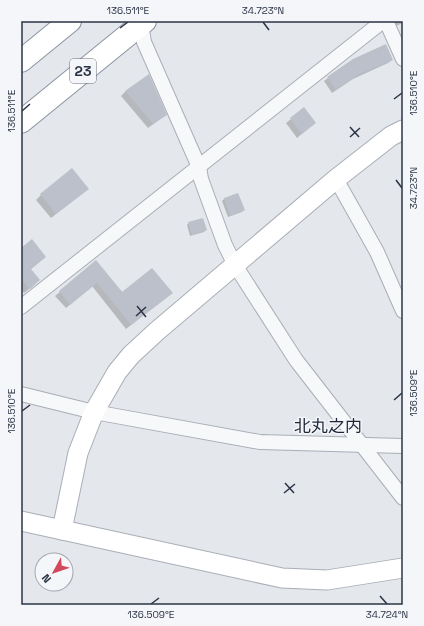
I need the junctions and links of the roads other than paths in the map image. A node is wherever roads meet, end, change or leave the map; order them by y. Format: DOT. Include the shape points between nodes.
graph roads {
  1 [pos="70,21"];
  2 [pos="383,21"];
  3 [pos="386,21"];
  4 [pos="143,22"];
  5 [pos="403,59"];
  6 [pos="21,61"];
  7 [pos="21,122"];
  8 [pos="403,130"];
  9 [pos="199,167"];
  10 [pos="336,179"];
  11 [pos="236,265"];
  12 [pos="21,307"];
  13 [pos="403,311"];
  14 [pos="21,394"];
  15 [pos="94,412"];
  16 [pos="361,445"];
  17 [pos="403,446"];
  18 [pos="403,498"];
  19 [pos="21,521"];
  20 [pos="62,530"];
  21 [pos="403,568"];
  1 -- 6 [label="highway"];
  2 -- 9 [label="street"];
  3 -- 5 [label="street"];
  4 -- 7 [label="highway, 23"];
  4 -- 9 [label="street" via="144,42"];
  8 -- 10 [label="street" via="391,136"];
  9 -- 11 [label="street" via="225,244"];
  9 -- 12 [label="street"];
  10 -- 11 [label="street"];
  10 -- 13 [label="street" via="377,252"];
  11 -- 15 [label="street" via="131,355 117,372"];
  11 -- 16 [label="street" via="296,360"];
  14 -- 15 [label="street"];
  15 -- 16 [label="street" via="260,442"];
  15 -- 20 [label="street" via="78,453"];
  16 -- 17 [label="street"];
  16 -- 18 [label="street"];
  19 -- 20 [label="street"];
  20 -- 21 [label="street" via="282,578 327,580"];
}
